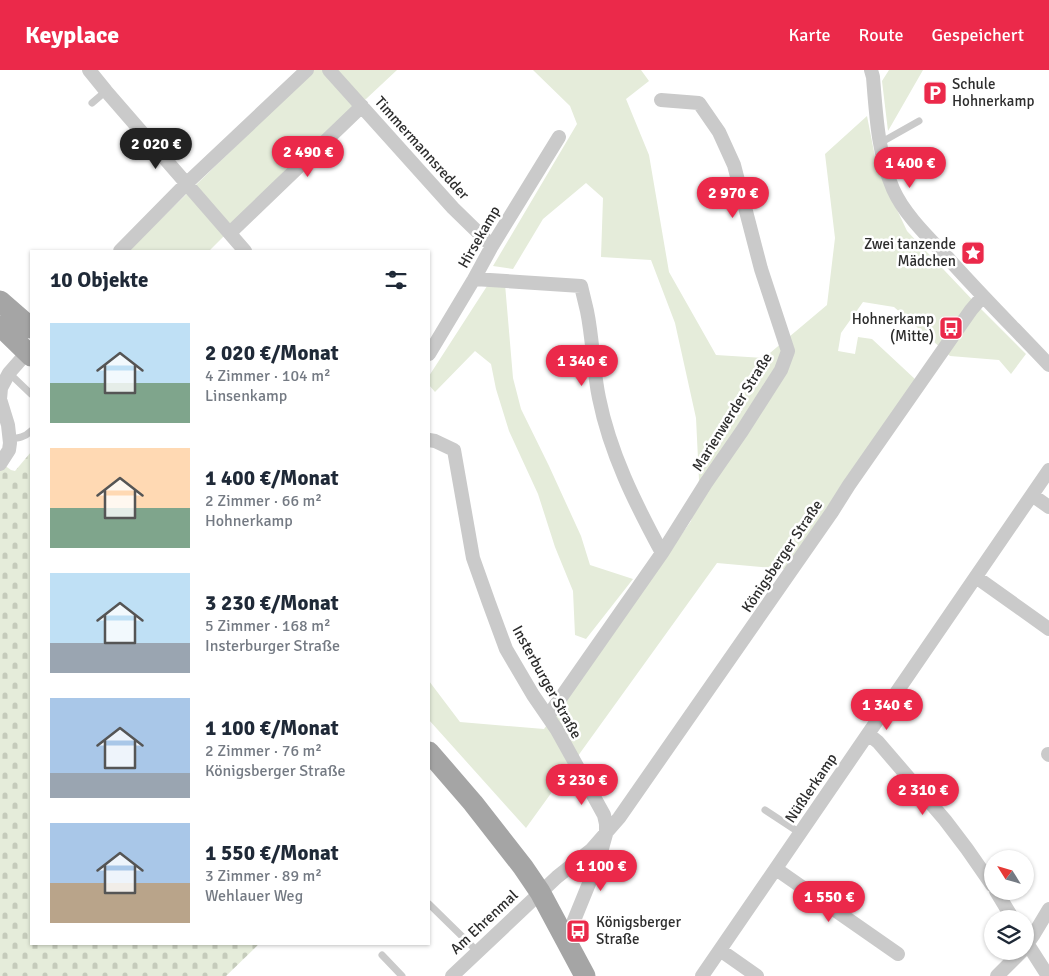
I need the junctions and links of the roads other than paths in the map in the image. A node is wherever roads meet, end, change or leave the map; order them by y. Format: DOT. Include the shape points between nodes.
graph roads {
  1 [pos="90,70"];
  2 [pos="329,70"];
  3 [pos="871,70"];
  4 [pos="306,72"];
  5 [pos="106,91"];
  6 [pos="661,100"];
  7 [pos="92,102"];
  8 [pos="362,106"];
  9 [pos="919,121"];
  10 [pos="559,137"];
  11 [pos="880,143"];
  12 [pos="186,184"];
  13 [pos="234,229"];
  14 [pos="492,246"];
  15 [pos="121,250"];
  16 [pos="244,250"];
  17 [pos="474,279"];
  18 [pos="983,296"];
  19 [pos="0,301"];
  20 [pos="0,326"];
  21 [pos="30,327"];
  22 [pos="30,352"];
  23 [pos="430,352"];
  24 [pos="1049,365"];
  25 [pos="9,373"];
  26 [pos="30,393"];
  27 [pos="30,433"];
  28 [pos="10,439"];
  29 [pos="430,440"];
  30 [pos="0,464"];
  31 [pos="1049,470"];
  32 [pos="1032,495"];
  33 [pos="1049,507"];
  34 [pos="662,552"];
  35 [pos="976,577"];
  36 [pos="1049,629"];
  37 [pos="548,716"];
  38 [pos="868,734"];
  39 [pos="430,753"];
  40 [pos="765,810"];
  41 [pos="800,833"];
  42 [pos="606,834"];
  43 [pos="776,869"];
  44 [pos="984,873"];
  45 [pos="540,892"];
  46 [pos="430,905"];
  47 [pos="1049,909"];
  48 [pos="1034,932"];
  49 [pos="566,940"];
  50 [pos="720,950"];
  51 [pos="477,951"];
  52 [pos="898,954"];
  53 [pos="382,955"];
  54 [pos="1034,958"];
  55 [pos="1012,960"];
  56 [pos="402,976"];
  57 [pos="452,976"];
  58 [pos="585,976"];
  59 [pos="702,976"];
  60 [pos="756,976"];
  61 [pos="997,976"];
  62 [pos="1048,976"];
  1 -- 5 [label="street"];
  2 -- 8 [label="street, Timmermannsredder"];
  3 -- 11 [label="street"];
  4 -- 12 [label="street"];
  5 -- 7 [label="lane"];
  5 -- 12 [label="street"];
  6 -- 34 [label="street, Marienwerder Straße" via="700,103 719,132 734,165 761,270 788,351 781,370"];
  8 -- 13 [label="street"];
  8 -- 14 [label="street, Timmermannsredder" via="453,208"];
  9 -- 11 [label="lane"];
  10 -- 14 [label="street, Hirsekamp"];
  11 -- 18 [label="street" via="884,163 903,206"];
  12 -- 15 [label="street"];
  12 -- 16 [label="street"];
  14 -- 17 [label="street, Hirsekamp"];
  17 -- 23 [label="street, Hirsekamp"];
  17 -- 34 [label="street" via="581,286 597,391 612,446 630,491"];
  18 -- 24 [label="street"];
  18 -- 42 [label="street, Königsberger Straße"];
  19 -- 21 [label="main road"];
  20 -- 22 [label="main road"];
  22 -- 25 [label="street"];
  25 -- 26 [label="lane"];
  25 -- 28 [label="street" via="3,383 0,400"];
  27 -- 28 [label="lane"];
  28 -- 30 [label="street" via="9,450"];
  29 -- 37 [label="street, Insterburger Straße" via="454,450 473,558 506,649"];
  31 -- 32 [label="street, Nüßlerkamp"];
  32 -- 33 [label="street"];
  32 -- 35 [label="street, Nüßlerkamp"];
  34 -- 37 [label="street, Marienwerder Straße"];
  35 -- 36 [label="street"];
  35 -- 38 [label="street, Nüßlerkamp"];
  37 -- 42 [label="street, Insterburger Straße" via="604,815"];
  38 -- 41 [label="street, Nüßlerkamp"];
  38 -- 44 [label="street" via="945,820"];
  39 -- 45 [label="main road" via="473,803"];
  40 -- 41 [label="lane"];
  41 -- 43 [label="street, Nüßlerkamp"];
  42 -- 45 [label="street, Königsberger Straße"];
  42 -- 49 [label="street, Königsberger Straße"];
  43 -- 50 [label="street, Nüßlerkamp"];
  43 -- 52 [label="street"];
  45 -- 49 [label="main road"];
  45 -- 51 [label="street, Am Ehrenmal"];
  46 -- 51 [label="lane"];
  47 -- 48 [label="street"];
  49 -- 58 [label="main road"];
  50 -- 59 [label="street, Nüßlerkamp"];
  50 -- 60 [label="street"];
  51 -- 57 [label="street, Am Ehrenmal"];
  53 -- 56 [label="lane"];
  54 -- 62 [label="street"];
  55 -- 61 [label="street"];
}
